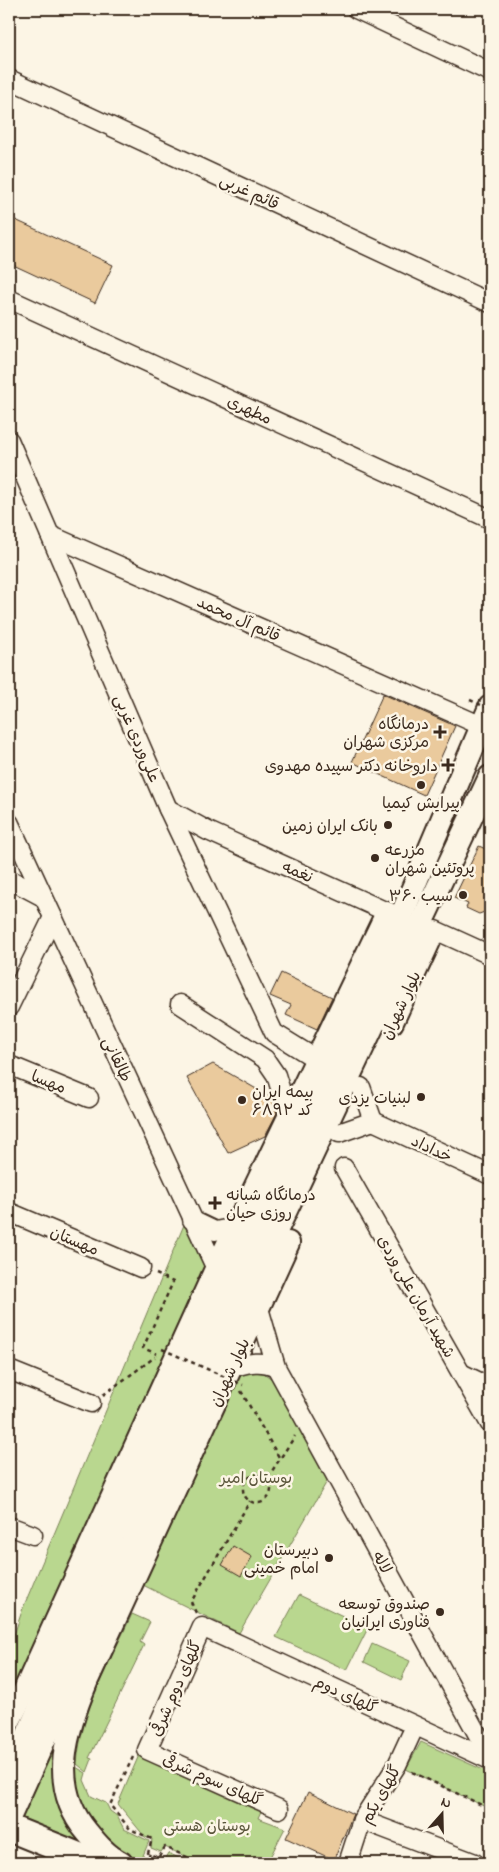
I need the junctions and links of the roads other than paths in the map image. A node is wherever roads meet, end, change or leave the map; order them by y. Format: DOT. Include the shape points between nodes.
graph roads {
  1 [pos="356,9"];
  2 [pos="490,72"];
  3 [pos="9,80"];
  4 [pos="9,299"];
  5 [pos="490,303"];
  6 [pos="9,440"];
  7 [pos="490,519"];
  8 [pos="50,535"];
  9 [pos="483,711"];
  10 [pos="490,777"];
  11 [pos="168,809"];
  12 [pos="9,822"];
  13 [pos="208,831"];
  14 [pos="187,849"];
  15 [pos="9,852"];
  16 [pos="425,860"];
  17 [pos="26,861"];
  18 [pos="445,871"];
  19 [pos="9,879"];
  20 [pos="43,897"];
  21 [pos="387,912"];
  22 [pos="53,917"];
  23 [pos="434,930"];
  24 [pos="490,955"];
  25 [pos="180,1004"];
  26 [pos="9,1007"];
  27 [pos="274,1033"];
  28 [pos="254,1052"];
  29 [pos="316,1058"];
  30 [pos="9,1065"];
  31 [pos="361,1087"];
  32 [pos="90,1098"];
  33 [pos="289,1117"];
  34 [pos="368,1122"];
  35 [pos="339,1133"];
  36 [pos="344,1168"];
  37 [pos="490,1175"];
  38 [pos="9,1212"];
  39 [pos="192,1220"];
  40 [pos="236,1227"];
  41 [pos="141,1268"];
  42 [pos="216,1268"];
  43 [pos="259,1308"];
  44 [pos="276,1367"];
  45 [pos="9,1370"];
  46 [pos="462,1373"];
  47 [pos="237,1377"];
  48 [pos="490,1387"];
  49 [pos="91,1403"];
  50 [pos="490,1424"];
  51 [pos="9,1526"];
  52 [pos="33,1535"];
  53 [pos="202,1627"];
  54 [pos="9,1720"];
  55 [pos="415,1726"];
  56 [pos="147,1750"];
  57 [pos="490,1759"];
  58 [pos="9,1776"];
  59 [pos="279,1809"];
  60 [pos="362,1820"];
  61 [pos="15,1827"];
  62 [pos="96,1863"];
  63 [pos="121,1863"];
  64 [pos="348,1863"];
  65 [pos="475,1863"];
  1 -- 2 [label="street"];
  3 -- 5 [label="street, قائم غربی"];
  4 -- 7 [label="street, مطهری"];
  6 -- 8 [label="street, علی‌وردی غربی"];
  8 -- 9 [label="street, قائم آل محمد" via="428,702"];
  8 -- 11 [label="street, علی‌وردی غربی"];
  9 -- 16 [label="main road"];
  10 -- 18 [label="main road, بلوار شهران"];
  11 -- 13 [label="street, نغمه"];
  11 -- 14 [label="street, علی‌وردی غربی"];
  12 -- 17 [label="street, طالقانی"];
  13 -- 14 [label="street"];
  13 -- 21 [label="street, نغمه"];
  14 -- 27 [label="street, علی‌وردی غربی"];
  15 -- 17 [label="street"];
  16 -- 21 [label="main road" via="402,883"];
  16 -- 58 [label="main road"];
  17 -- 20 [label="street, طالقانی"];
  18 -- 23 [label="main road, بلوار شهران"];
  18 -- 61 [label="main road, بلوار شهران" via="213,1365"];
  19 -- 20 [label="street"];
  20 -- 22 [label="street, طالقانی"];
  21 -- 29 [label="main road"];
  22 -- 26 [label="street"];
  22 -- 39 [label="street, طالقانی"];
  23 -- 24 [label="street"];
  23 -- 31 [label="main road, بلوار شهران"];
  25 -- 28 [label="street"];
  27 -- 28 [label="street"];
  27 -- 29 [label="street"];
  28 -- 33 [label="street" via="264,1058 276,1075"];
  29 -- 33 [label="main road"];
  30 -- 32 [label="street, مهسا"];
  31 -- 34 [label="street"];
  31 -- 35 [label="main road, بلوار شهران"];
  33 -- 40 [label="main road"];
  34 -- 35 [label="street"];
  34 -- 37 [label="street, خداداد"];
  35 -- 43 [label="main road, بلوار شهران"];
  36 -- 46 [label="street, شهید آرمان علی وردی"];
  38 -- 41 [label="street, مهستان"];
  39 -- 40 [label="street" via="215,1231"];
  39 -- 42 [label="street, طالقانی"];
  40 -- 42 [label="main road"];
  42 -- 54 [label="main road"];
  43 -- 44 [label="street, لاله"];
  43 -- 47 [label="main road, بلوار شهران"];
  44 -- 47 [label="street" via="268,1362 258,1362"];
  44 -- 57 [label="street, لاله"];
  45 -- 49 [label="street"];
  46 -- 48 [label="street"];
  46 -- 50 [label="street, شهید آرمان علی وردی"];
  47 -- 63 [label="main road, بلوار شهران" via="88,1680 69,1728 64,1768 69,1800 90,1836"];
  51 -- 52 [label="street"];
  53 -- 55 [label="street, گلهای دوم"];
  53 -- 56 [label="street, گلهای دوم شرقی"];
  55 -- 57 [label="street, گلهای دوم"];
  55 -- 60 [label="street, گلهای یکم" via="397,1765"];
  56 -- 59 [label="street, گلهای سوم شرقی"];
  60 -- 64 [label="street, گلهای یکم"];
  60 -- 65 [label="street"];
  61 -- 62 [label="highway"];
}
